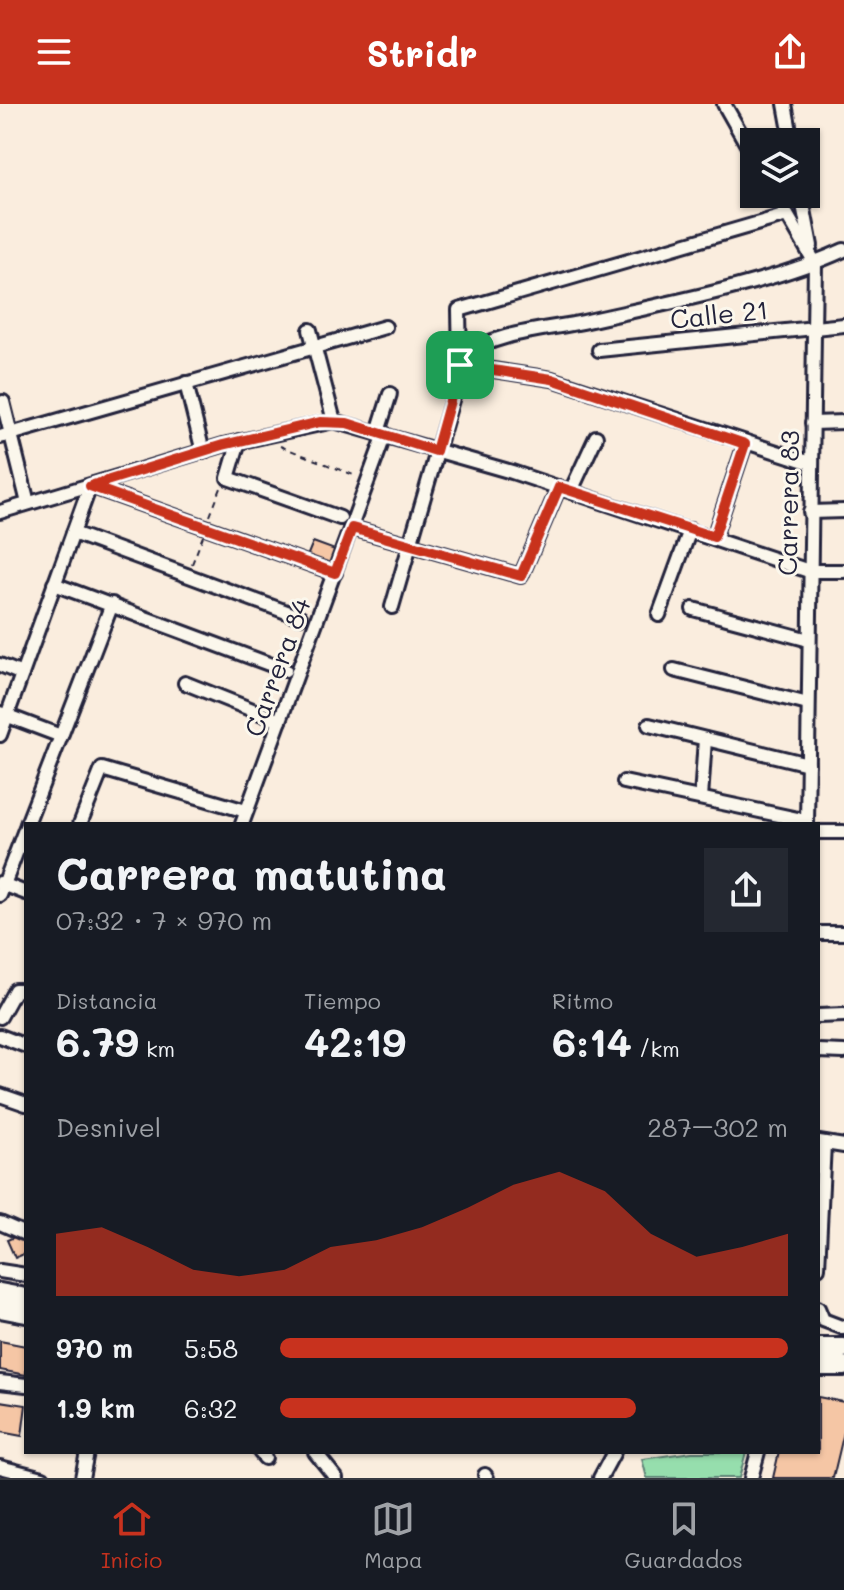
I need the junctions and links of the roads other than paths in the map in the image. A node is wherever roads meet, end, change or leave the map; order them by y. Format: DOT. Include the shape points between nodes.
graph roads {
  1 [pos="724,104"];
  2 [pos="785,104"];
  3 [pos="789,128"];
  4 [pos="740,132"];
  5 [pos="783,208"];
  6 [pos="804,208"];
  7 [pos="787,215"];
  8 [pos="844,250"];
  9 [pos="814,258"];
  10 [pos="844,325"];
  11 [pos="814,326"];
  12 [pos="385,327"];
  13 [pos="310,330"];
  14 [pos="315,348"];
  15 [pos="599,350"];
  16 [pos="460,365"];
  17 [pos="186,383"];
  18 [pos="390,394"];
  19 [pos="3,402"];
  20 [pos="334,421"];
  21 [pos="844,422"];
  22 [pos="812,423"];
  23 [pos="382,433"];
  24 [pos="6,436"];
  25 [pos="596,437"];
  26 [pos="239,441"];
  27 [pos="745,444"];
  28 [pos="436,451"];
  29 [pos="203,452"];
  30 [pos="811,463"];
  31 [pos="90,486"];
  32 [pos="565,489"];
  33 [pos="28,503"];
  34 [pos="844,511"];
  35 [pos="0,512"];
  36 [pos="810,512"];
  37 [pos="340,518"];
  38 [pos="352,528"];
  39 [pos="690,530"];
  40 [pos="73,533"];
  41 [pos="714,537"];
  42 [pos="410,542"];
  43 [pos="809,571"];
  44 [pos="844,571"];
  45 [pos="335,573"];
  46 [pos="54,584"];
  47 [pos="112,604"];
  48 [pos="392,607"];
  49 [pos="693,609"];
  50 [pos="659,615"];
  51 [pos="300,617"];
  52 [pos="809,640"];
  53 [pos="0,665"];
  54 [pos="285,670"];
  55 [pos="674,670"];
  56 [pos="22,674"];
  57 [pos="185,683"];
  58 [pos="808,704"];
  59 [pos="3,714"];
  60 [pos="280,721"];
  61 [pos="649,725"];
  62 [pos="0,735"];
  63 [pos="61,736"];
  64 [pos="705,739"];
  65 [pos="808,764"];
  66 [pos="624,782"];
  67 [pos="701,798"];
  68 [pos="244,818"];
  69 [pos="29,822"];
  70 [pos="81,822"];
  71 [pos="807,822"];
  72 [pos="820,832"];
  73 [pos="844,832"];
  74 [pos="24,833"];
  75 [pos="1,887"];
  76 [pos="24,893"];
  77 [pos="820,933"];
  78 [pos="844,933"];
  79 [pos="24,990"];
  80 [pos="844,1015"];
  81 [pos="820,1016"];
  82 [pos="0,1017"];
  83 [pos="0,1036"];
  84 [pos="24,1045"];
  85 [pos="820,1051"];
  86 [pos="844,1052"];
  87 [pos="0,1095"];
  88 [pos="24,1103"];
  89 [pos="821,1143"];
  90 [pos="844,1146"];
  91 [pos="820,1185"];
  92 [pos="0,1223"];
  93 [pos="23,1233"];
  94 [pos="0,1271"];
  95 [pos="24,1275"];
  96 [pos="0,1293"];
  97 [pos="24,1298"];
  98 [pos="0,1308"];
  99 [pos="24,1313"];
  100 [pos="820,1313"];
  101 [pos="844,1328"];
  102 [pos="820,1348"];
  103 [pos="844,1348"];
  104 [pos="820,1366"];
  105 [pos="844,1366"];
  106 [pos="0,1382"];
  107 [pos="24,1385"];
  108 [pos="87,1454"];
  109 [pos="317,1454"];
  110 [pos="613,1454"];
  111 [pos="757,1454"];
  112 [pos="0,1467"];
  113 [pos="43,1478"];
  114 [pos="82,1478"];
  115 [pos="336,1478"];
  116 [pos="600,1478"];
  117 [pos="751,1478"];
  1 -- 4 [label="street"];
  2 -- 3 [label="street"];
  5 -- 7 [label="street"];
  6 -- 9 [label="street, Carrera 83"];
  7 -- 9 [label="street"];
  7 -- 16 [label="street" via="459,310"];
  8 -- 9 [label="street"];
  9 -- 11 [label="street, Carrera 83"];
  9 -- 16 [label="street" via="629,311 488,342 465,355"];
  10 -- 11 [label="street, Calle 21"];
  11 -- 15 [label="street, Calle 21"];
  11 -- 22 [label="street, Carrera 83"];
  12 -- 14 [label="street"];
  13 -- 14 [label="street"];
  14 -- 17 [label="street"];
  14 -- 20 [label="street"];
  16 -- 27 [label="street" via="552,379"];
  16 -- 28 [label="street"];
  17 -- 24 [label="street"];
  17 -- 29 [label="street"];
  18 -- 23 [label="street, Carrera 84"];
  19 -- 24 [label="street"];
  20 -- 23 [label="street"];
  20 -- 26 [label="street"];
  21 -- 22 [label="street"];
  22 -- 30 [label="street, Carrera 83"];
  23 -- 28 [label="street"];
  23 -- 38 [label="street, Carrera 84"];
  24 -- 33 [label="street"];
  25 -- 32 [label="street"];
  26 -- 29 [label="street"];
  26 -- 37 [label="street" via="228,478"];
  27 -- 30 [label="street"];
  27 -- 41 [label="street"];
  28 -- 32 [label="street"];
  28 -- 42 [label="street"];
  29 -- 31 [label="street"];
  30 -- 36 [label="street, Carrera 83"];
  31 -- 33 [label="street"];
  31 -- 40 [label="street"];
  31 -- 45 [label="street"];
  32 -- 39 [label="street"];
  32 -- 42 [label="street" via="521,576"];
  33 -- 35 [label="street"];
  34 -- 36 [label="street"];
  36 -- 43 [label="street, Carrera 83"];
  38 -- 42 [label="street"];
  38 -- 45 [label="street, Carrera 84"];
  39 -- 41 [label="street"];
  39 -- 50 [label="street"];
  40 -- 46 [label="street"];
  40 -- 51 [label="street"];
  41 -- 43 [label="street"];
  42 -- 48 [label="street"];
  43 -- 44 [label="street"];
  43 -- 52 [label="street, Carrera 83"];
  45 -- 60 [label="street, Carrera 84"];
  46 -- 47 [label="street"];
  46 -- 56 [label="street"];
  47 -- 54 [label="street"];
  47 -- 63 [label="street"];
  49 -- 52 [label="street"];
  52 -- 58 [label="street, Carrera 83"];
  53 -- 56 [label="street"];
  55 -- 58 [label="street"];
  56 -- 59 [label="street"];
  57 -- 60 [label="street"];
  58 -- 65 [label="street, Carrera 83"];
  59 -- 62 [label="street"];
  59 -- 63 [label="street"];
  60 -- 68 [label="street, Carrera 84"];
  61 -- 64 [label="street"];
  63 -- 69 [label="street"];
  64 -- 65 [label="street"];
  64 -- 67 [label="street"];
  65 -- 71 [label="street, Carrera 83"];
  66 -- 67 [label="street"];
  67 -- 71 [label="street"];
  68 -- 70 [label="street" via="102,769"];
  72 -- 73 [label="street"];
  74 -- 75 [label="street"];
  75 -- 76 [label="street"];
  77 -- 78 [label="street"];
  79 -- 82 [label="street" via="15,990"];
  80 -- 81 [label="street"];
  83 -- 84 [label="street"];
  85 -- 86 [label="street"];
  87 -- 88 [label="street"];
  89 -- 90 [label="street"];
  89 -- 91 [label="street"];
  92 -- 93 [label="street"];
  94 -- 95 [label="street"];
  96 -- 97 [label="highway"];
  98 -- 99 [label="highway"];
  100 -- 101 [label="street" via="823,1320"];
  102 -- 103 [label="highway"];
  104 -- 105 [label="highway"];
  106 -- 107 [label="street"];
  108 -- 114 [label="street"];
  109 -- 115 [label="street"];
  110 -- 116 [label="street"];
  111 -- 117 [label="street"];
  112 -- 113 [label="street"];
}
